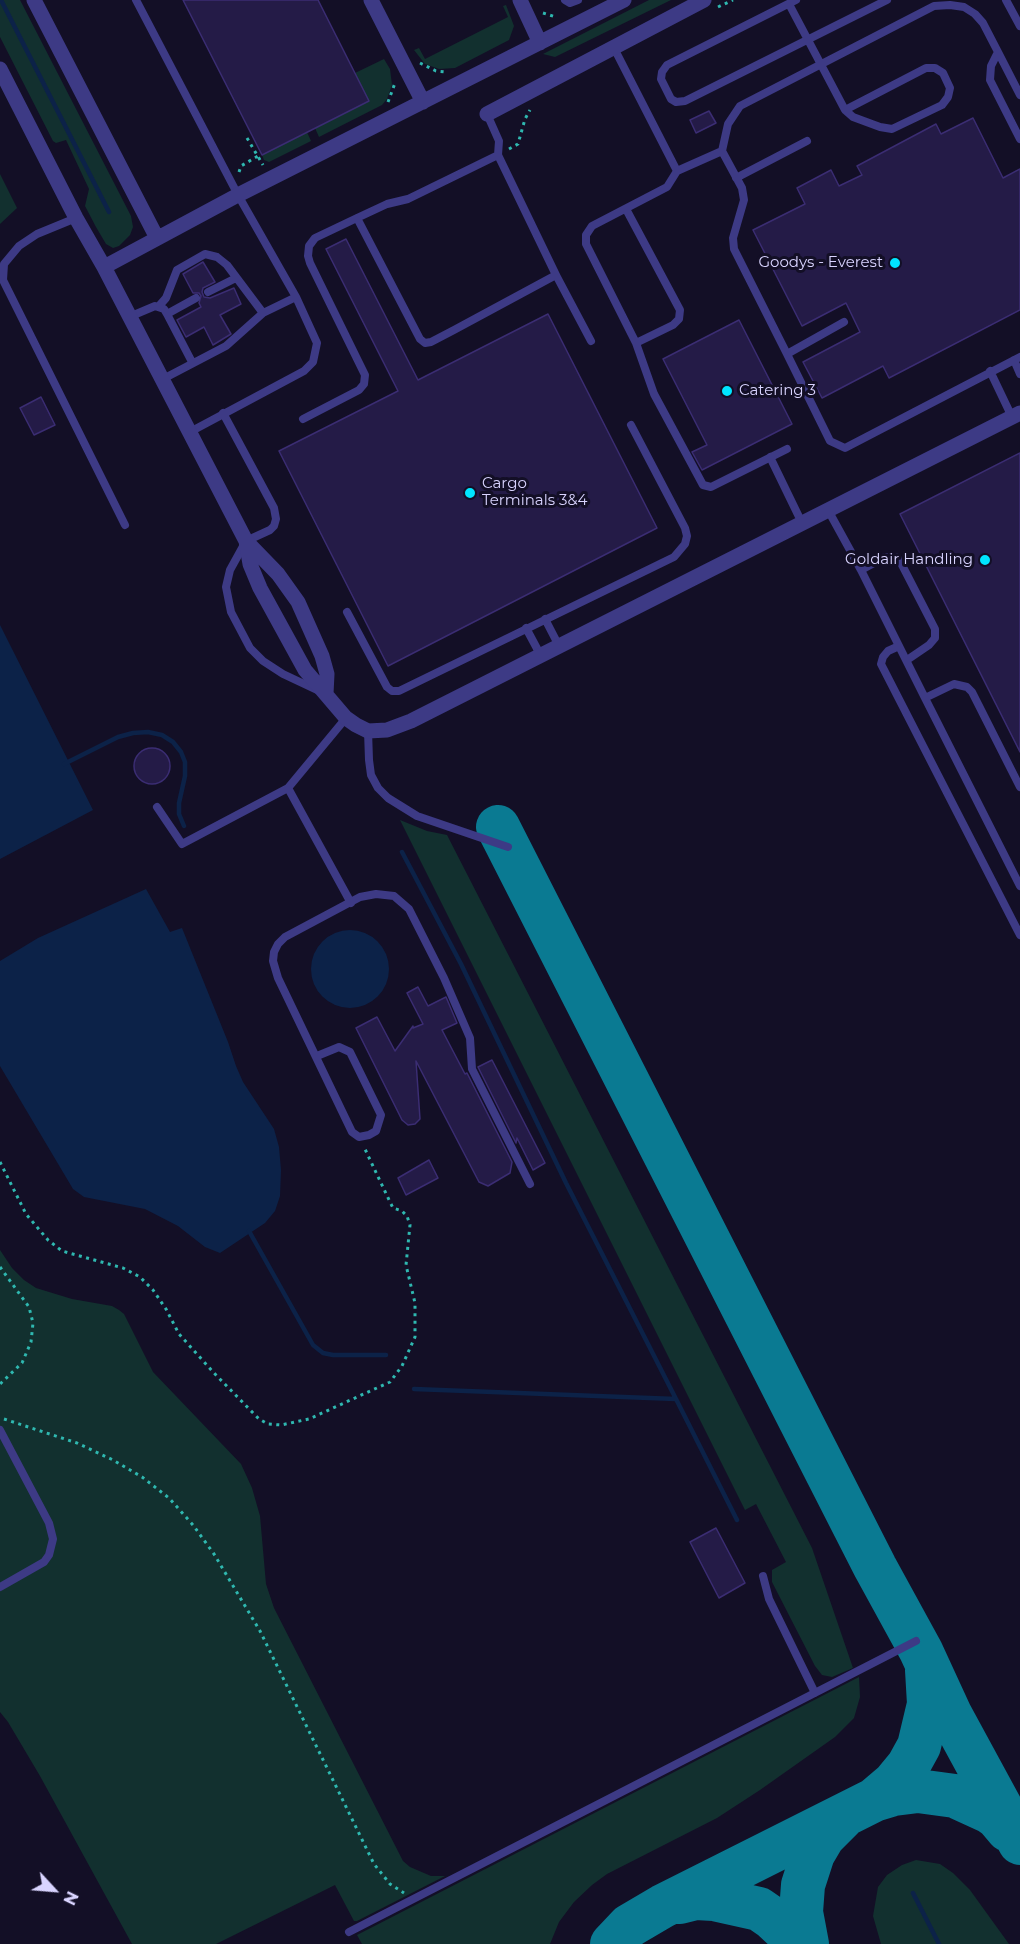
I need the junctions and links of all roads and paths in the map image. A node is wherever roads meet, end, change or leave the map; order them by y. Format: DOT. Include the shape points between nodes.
graph roads {
  1 [pos="34,0"];
  2 [pos="136,0"];
  3 [pos="371,0"];
  4 [pos="520,0"];
  5 [pos="565,0"];
  6 [pos="579,0"];
  7 [pos="624,0"];
  8 [pos="704,0"];
  9 [pos="887,0"];
  10 [pos="1006,0"];
  11 [pos="792,2"];
  12 [pos="1020,26"];
  13 [pos="808,39"];
  14 [pos="540,43"];
  15 [pos="614,48"];
  16 [pos="998,52"];
  17 [pos="416,58"];
  18 [pos="822,64"];
  19 [pos="0,69"];
  20 [pos="454,70"];
  21 [pos="395,78"];
  22 [pos="1020,95"];
  23 [pos="423,102"];
  24 [pos="536,102"];
  25 [pos="385,106"];
  26 [pos="844,110"];
  27 [pos="487,114"];
  28 [pos="248,138"];
  29 [pos="1020,139"];
  30 [pos="807,141"];
  31 [pos="722,151"];
  32 [pos="498,155"];
  33 [pos="258,156"];
  34 [pos="267,165"];
  35 [pos="677,171"];
  36 [pos="229,178"];
  37 [pos="736,178"];
  38 [pos="238,195"];
  39 [pos="626,210"];
  40 [pos="76,218"];
  41 [pos="357,218"];
  42 [pos="156,238"];
  43 [pos="104,267"];
  44 [pos="556,275"];
  45 [pos="236,278"];
  46 [pos="208,292"];
  47 [pos="296,297"];
  48 [pos="196,298"];
  49 [pos="159,306"];
  50 [pos="263,313"];
  51 [pos="167,314"];
  52 [pos="129,317"];
  53 [pos="844,322"];
  54 [pos="591,341"];
  55 [pos="636,343"];
  56 [pos="787,354"];
  57 [pos="1017,358"];
  58 [pos="192,362"];
  59 [pos="990,371"];
  60 [pos="1020,374"];
  61 [pos="161,380"];
  62 [pos="223,413"];
  63 [pos="1016,415"];
  64 [pos="303,418"];
  65 [pos="631,425"];
  66 [pos="188,433"];
  67 [pos="787,449"];
  68 [pos="770,457"];
  69 [pos="828,510"];
  70 [pos="802,523"];
  71 [pos="125,525"];
  72 [pos="246,541"];
  73 [pos="861,570"];
  74 [pos="347,612"];
  75 [pos="545,619"];
  76 [pos="526,628"];
  77 [pos="559,646"];
  78 [pos="899,646"];
  79 [pos="541,656"];
  80 [pos="907,660"];
  81 [pos="326,694"];
  82 [pos="926,698"];
  83 [pos="346,718"];
  84 [pos="368,730"];
  85 [pos="1020,787"];
  86 [pos="288,788"];
  87 [pos="157,807"];
  88 [pos="508,847"];
  89 [pos="1020,886"];
  90 [pos="351,903"];
  91 [pos="1020,935"];
  92 [pos="317,1056"];
  93 [pos="359,1137"];
  94 [pos="0,1162"];
  95 [pos="530,1184"];
  96 [pos="0,1267"];
  97 [pos="0,1384"];
  98 [pos="0,1419"];
  99 [pos="0,1430"];
  100 [pos="763,1576"];
  101 [pos="0,1587"];
  102 [pos="916,1641"];
  103 [pos="815,1693"];
  104 [pos="412,1899"];
  105 [pos="349,1932"];
  1 -- 42 [label="street"];
  2 -- 36 [label="lane"];
  3 -- 23 [label="street"];
  4 -- 14 [label="street"];
  5 -- 6 [label="lane"];
  7 -- 14 [label="street"];
  8 -- 15 [label="street"];
  9 -- 13 [label="lane"];
  10 -- 12 [label="lane"];
  11 -- 13 [label="lane"];
  11 -- 13 [label="lane" via="667,66 660,79 671,99 685,101"];
  13 -- 18 [label="lane"];
  14 -- 23 [label="street"];
  15 -- 27 [label="street"];
  15 -- 35 [label="lane"];
  16 -- 18 [label="lane" via="975,14 950,4 934,6"];
  16 -- 22 [label="lane"];
  16 -- 29 [label="lane" via="990,80"];
  17 -- 20 [label="path" via="436,71"];
  18 -- 26 [label="lane"];
  18 -- 31 [label="lane" via="740,106 728,123"];
  19 -- 40 [label="street"];
  21 -- 25 [label="path"];
  23 -- 38 [label="street"];
  24 -- 32 [label="path" via="525,119 518,144"];
  26 -- 26 [label="lane" via="867,123 892,129 942,105 950,88 943,74 926,68"];
  27 -- 32 [label="lane" via="499,141"];
  28 -- 33 [label="path"];
  30 -- 37 [label="lane"];
  31 -- 35 [label="lane"];
  31 -- 37 [label="lane"];
  32 -- 41 [label="lane" via="408,199"];
  32 -- 44 [label="lane"];
  33 -- 34 [label="path"];
  33 -- 36 [label="path"];
  35 -- 39 [label="lane" via="666,187"];
  36 -- 38 [label="lane"];
  37 -- 56 [label="lane" via="744,200 733,238 734,249"];
  38 -- 42 [label="street"];
  38 -- 47 [label="lane"];
  39 -- 55 [label="lane" via="592,226 586,244"];
  39 -- 55 [label="lane" via="680,310 673,325"];
  40 -- 43 [label="street"];
  40 -- 71 [label="lane" via="19,246 4,264 3,280"];
  41 -- 44 [label="lane" via="425,343"];
  41 -- 64 [label="lane" via="315,238 308,256 365,375 364,384"];
  42 -- 43 [label="street"];
  43 -- 52 [label="street"];
  44 -- 54 [label="lane"];
  45 -- 46 [label="lane"];
  45 -- 49 [label="lane" via="222,261 205,254 177,270"];
  45 -- 50 [label="lane"];
  47 -- 50 [label="lane"];
  47 -- 62 [label="lane" via="317,343 313,362 304,371"];
  48 -- 51 [label="lane"];
  49 -- 51 [label="lane"];
  49 -- 52 [label="lane"];
  50 -- 58 [label="lane" via="226,346"];
  51 -- 58 [label="lane"];
  52 -- 61 [label="street"];
  53 -- 56 [label="lane"];
  55 -- 68 [label="lane" via="654,394 703,485 711,487"];
  56 -- 59 [label="lane" via="830,441 844,448"];
  57 -- 59 [label="lane"];
  57 -- 60 [label="lane"];
  58 -- 61 [label="lane"];
  59 -- 63 [label="lane"];
  61 -- 66 [label="street"];
  62 -- 66 [label="lane"];
  62 -- 72 [label="lane" via="274,508 276,519 270,530"];
  63 -- 69 [label="street"];
  65 -- 75 [label="lane" via="685,528 686,544 674,557"];
  66 -- 72 [label="street"];
  67 -- 68 [label="lane"];
  68 -- 70 [label="lane"];
  69 -- 70 [label="street"];
  69 -- 73 [label="lane"];
  70 -- 77 [label="street"];
  72 -- 81 [label="street" via="250,564 270,606 305,670"];
  72 -- 81 [label="street" via="298,602 322,656 327,674"];
  72 -- 81 [label="lane" via="230,570 226,587 231,612 262,662"];
  73 -- 78 [label="lane"];
  73 -- 80 [label="lane" via="885,557 897,557 903,565 935,629 935,638"];
  74 -- 76 [label="lane" via="392,691"];
  75 -- 76 [label="lane"];
  75 -- 77 [label="lane"];
  76 -- 79 [label="lane"];
  77 -- 79 [label="street"];
  78 -- 80 [label="lane"];
  78 -- 91 [label="lane" via="888,651 881,664"];
  79 -- 84 [label="street" via="398,727"];
  80 -- 82 [label="lane"];
  81 -- 83 [label="street"];
  82 -- 85 [label="lane" via="954,684 967,687"];
  82 -- 89 [label="lane"];
  83 -- 84 [label="street"];
  83 -- 86 [label="lane"];
  84 -- 88 [label="lane" via="371,775 388,798 417,816"];
  86 -- 87 [label="lane" via="182,844"];
  86 -- 90 [label="lane"];
  90 -- 92 [label="lane" via="285,937 274,952 278,978"];
  90 -- 95 [label="lane" via="360,897 385,893 409,909 470,1038 472,1070"];
  92 -- 93 [label="lane" via="352,1132"];
  92 -- 93 [label="lane" via="339,1047 350,1052 381,1115 376,1131"];
  93 -- 94 [label="path" via="393,1208 407,1216 410,1225 406,1264 415,1303 415,1337 390,1382 309,1419 281,1425 259,1419 214,1373 179,1334 153,1290 140,1277 123,1268 62,1251 48,1240 26,1214"];
  96 -- 97 [label="path" via="29,1307 33,1323 31,1342 22,1363"];
  98 -- 104 [label="path" via="77,1443 113,1460 160,1491 193,1525 260,1631 375,1864 390,1884"];
  99 -- 101 [label="lane" via="49,1523 53,1539 44,1562"];
  100 -- 103 [label="lane" via="769,1599"];
  102 -- 103 [label="lane"];
  103 -- 104 [label="lane"];
  104 -- 105 [label="lane"];
}
